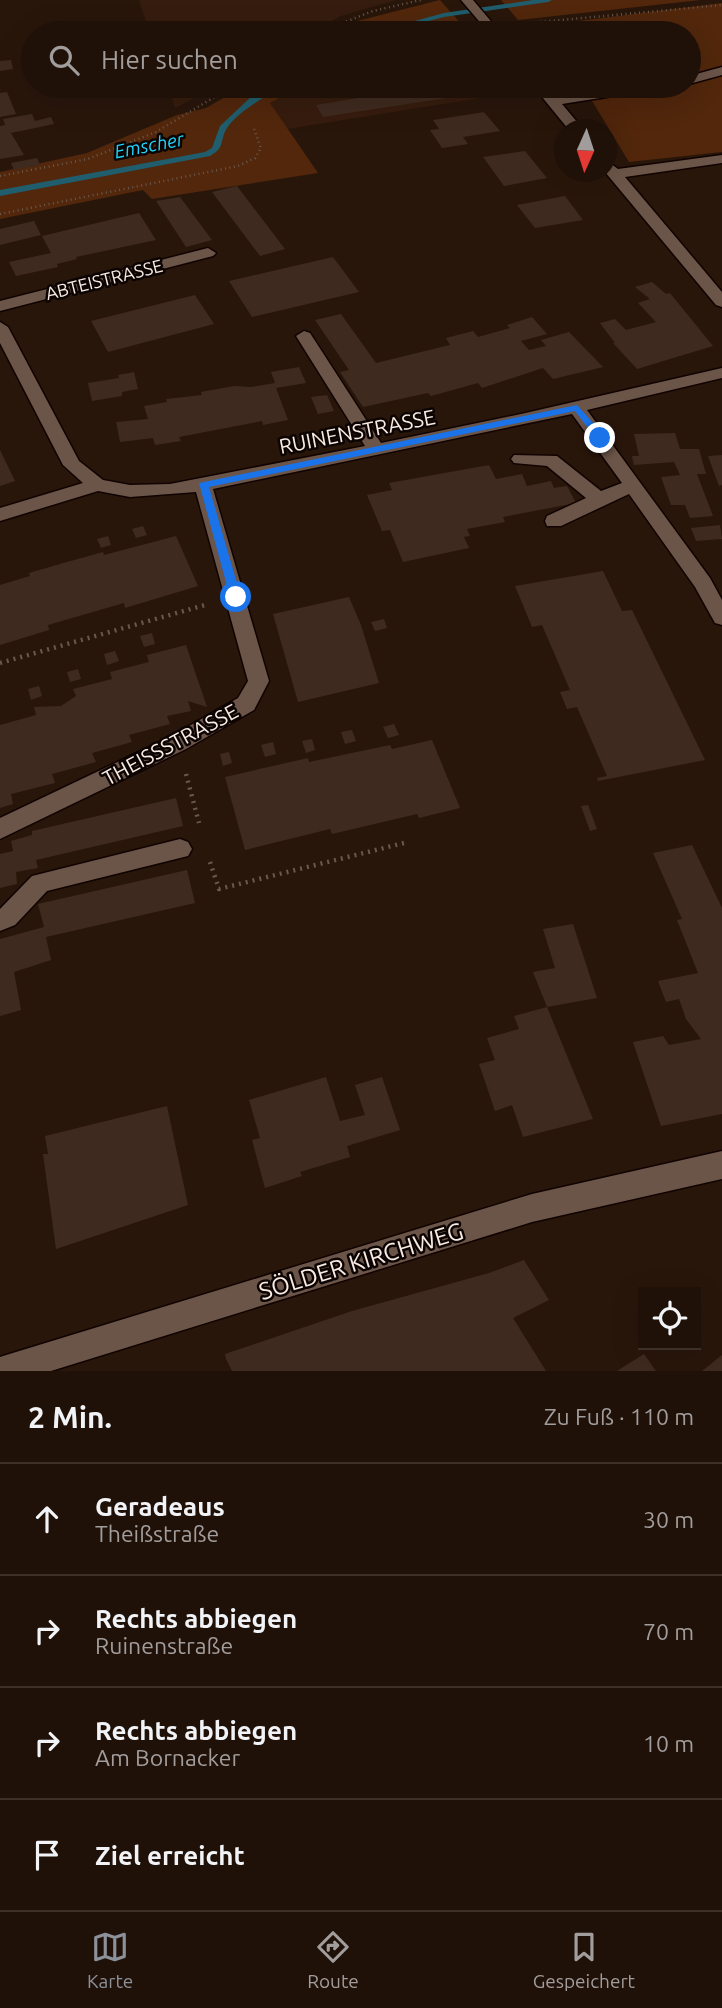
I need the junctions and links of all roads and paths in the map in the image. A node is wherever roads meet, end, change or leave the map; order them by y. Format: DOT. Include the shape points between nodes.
graph roads {
  1 [pos="421,0"];
  2 [pos="467,0"];
  3 [pos="722,5"];
  4 [pos="348,21"];
  5 [pos="485,21"];
  6 [pos="561,21"];
  7 [pos="722,71"];
  8 [pos="701,77"];
  9 [pos="213,98"];
  10 [pos="550,98"];
  11 [pos="573,98"];
  12 [pos="553,101"];
  13 [pos="569,119"];
  14 [pos="254,129"];
  15 [pos="722,159"];
  16 [pos="617,168"];
  17 [pos="0,176"];
  18 [pos="617,176"];
  19 [pos="0,214"];
  20 [pos="208,253"];
  21 [pos="722,302"];
  22 [pos="0,306"];
  23 [pos="0,327"];
  24 [pos="304,337"];
  25 [pos="722,373"];
  26 [pos="577,408"];
  27 [pos="377,450"];
  28 [pos="520,459"];
  29 [pos="99,485"];
  30 [pos="203,485"];
  31 [pos="635,486"];
  32 [pos="600,500"];
  33 [pos="0,515"];
  34 [pos="554,522"];
  35 [pos="236,597"];
  36 [pos="722,618"];
  37 [pos="0,663"];
  38 [pos="177,743"];
  39 [pos="0,829"];
  40 [pos="202,832"];
  41 [pos="408,842"];
  42 [pos="180,849"];
  43 [pos="208,856"];
  44 [pos="0,920"];
  45 [pos="722,1165"];
  46 [pos="3,1371"];
  1 -- 4 [label="path"];
  2 -- 5 [label="street"];
  3 -- 6 [label="path"];
  7 -- 8 [label="street"];
  9 -- 17 [label="path" via="156,132 88,159"];
  10 -- 12 [label="street"];
  11 -- 12 [label="street"];
  12 -- 13 [label="street"];
  14 -- 19 [label="path" via="261,148 255,158 238,166"];
  15 -- 16 [label="street"];
  18 -- 21 [label="street"];
  20 -- 22 [label="street, ABTEISTRASSE"];
  23 -- 29 [label="street" via="72,465"];
  24 -- 27 [label="street"];
  25 -- 26 [label="street, RUINENSTRASSE"];
  26 -- 27 [label="street, RUINENSTRASSE"];
  26 -- 31 [label="street"];
  27 -- 30 [label="street, RUINENSTRASSE"];
  28 -- 32 [label="street" via="551,460"];
  29 -- 30 [label="street, RUINENSTRASSE" via="130,491"];
  29 -- 33 [label="street, RUINENSTRASSE"];
  30 -- 35 [label="street, THEISSSTRASSE"];
  31 -- 32 [label="street"];
  31 -- 36 [label="street"];
  32 -- 34 [label="street"];
  35 -- 37 [label="path"];
  35 -- 38 [label="street, THEISSSTRASSE" via="259,681 246,704"];
  38 -- 39 [label="street, THEISSSTRASSE"];
  38 -- 40 [label="path"];
  41 -- 43 [label="path" via="219,889"];
  42 -- 44 [label="street" via="40,883"];
  45 -- 46 [label="street, SÖLDER KIRCHWEG" via="533,1208"];
}
